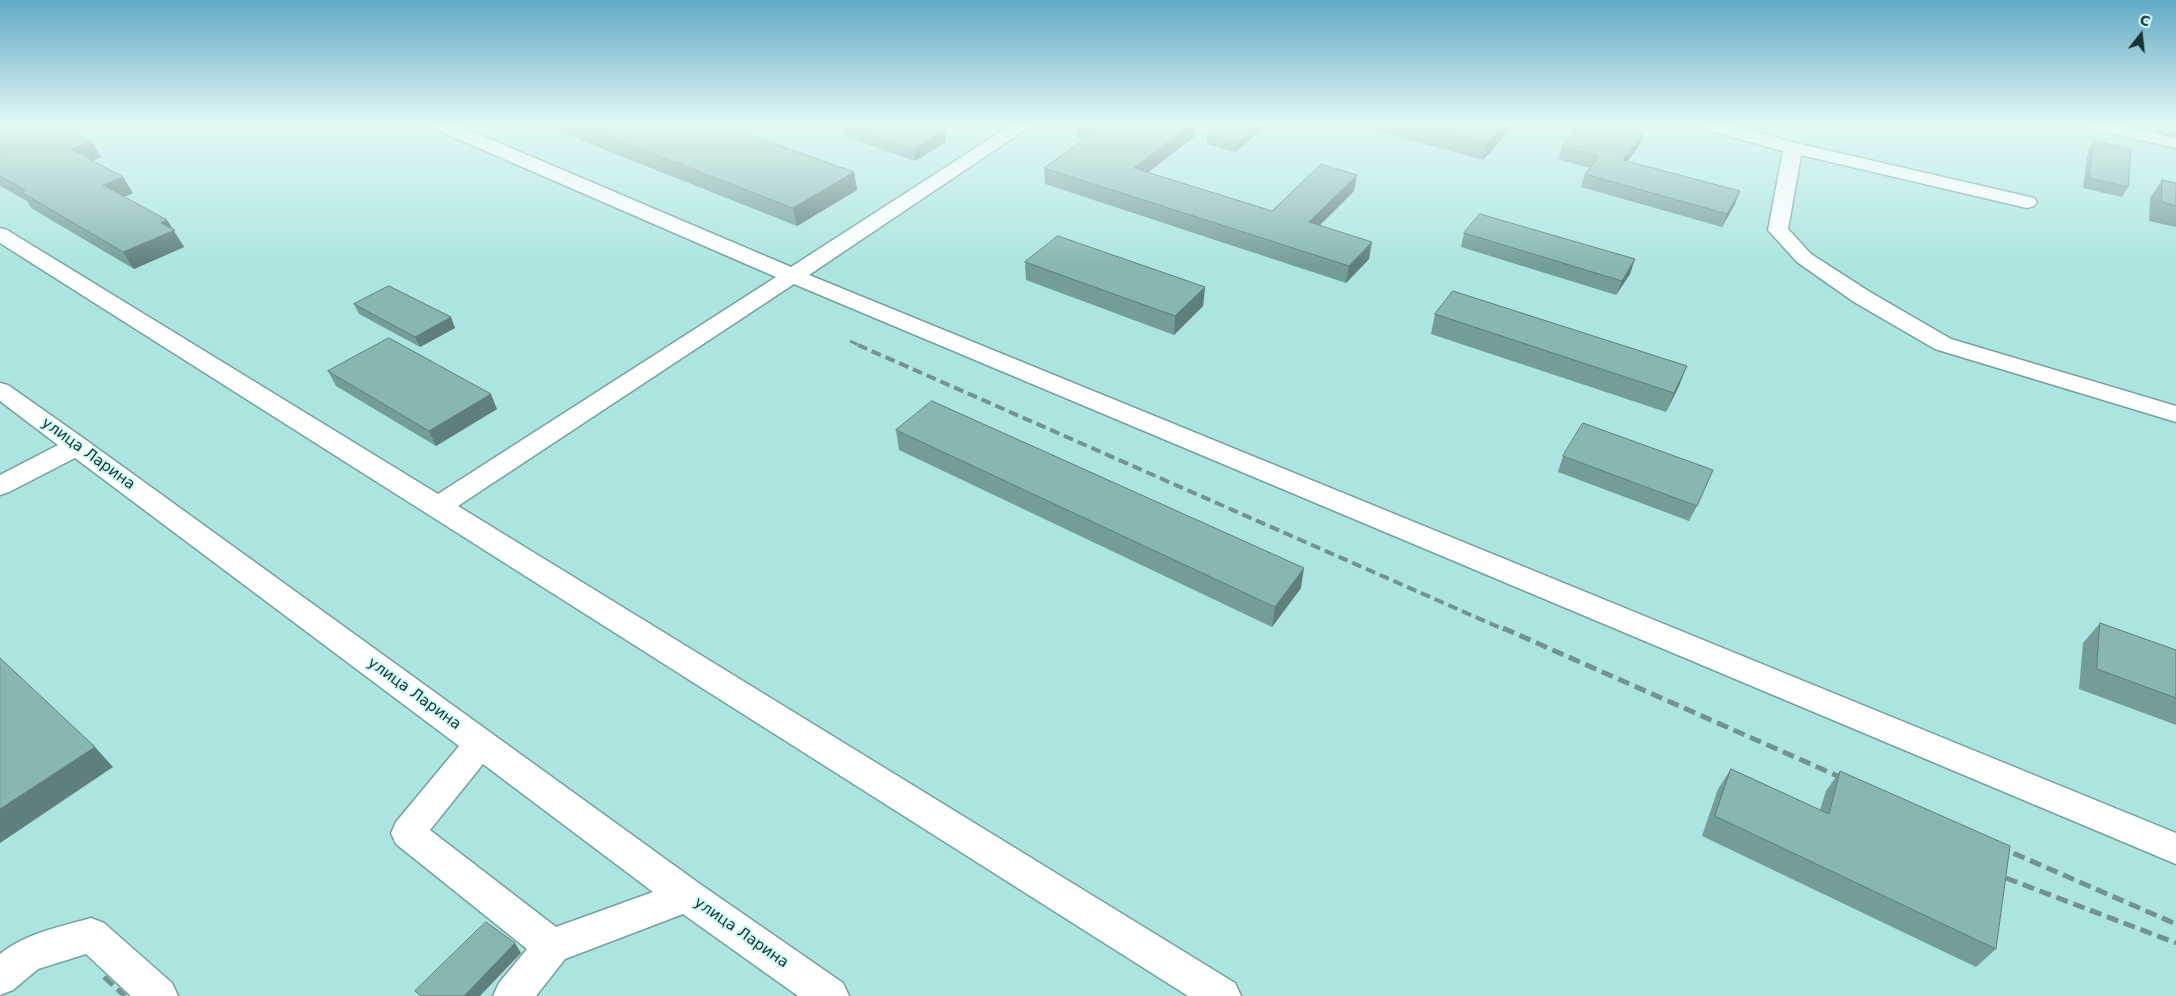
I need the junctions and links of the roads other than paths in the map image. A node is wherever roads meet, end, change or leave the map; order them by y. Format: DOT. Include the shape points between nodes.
graph roads {
  1 [pos="547,171"];
  2 [pos="954,171"];
  3 [pos="1789,171"];
  4 [pos="1895,171"];
  5 [pos="2027,202"];
  6 [pos="0,234"];
  7 [pos="792,276"];
  8 [pos="0,390"];
  9 [pos="2176,414"];
  10 [pos="77,446"];
  11 [pos="0,486"];
  12 [pos="439,506"];
  13 [pos="480,743"];
  14 [pos="2176,848"];
  15 [pos="687,896"];
  16 [pos="552,946"];
  17 [pos="0,977"];
  18 [pos="159,996"];
  19 [pos="512,996"];
  20 [pos="830,996"];
  21 [pos="1222,996"];
  1 -- 7 [label="street"];
  2 -- 7 [label="street"];
  3 -- 9 [label="street" via="1778,230 1804,258 1862,297 1942,344"];
  4 -- 5 [label="street"];
  6 -- 12 [label="street"];
  7 -- 12 [label="street"];
  7 -- 14 [label="street"];
  8 -- 10 [label="street, улица Ларина"];
  10 -- 11 [label="street"];
  10 -- 13 [label="street, улица Ларина"];
  12 -- 21 [label="street"];
  13 -- 15 [label="street, улица Ларина"];
  13 -- 16 [label="street" via="408,833"];
  15 -- 16 [label="street"];
  15 -- 20 [label="street, улица Ларина"];
  16 -- 19 [label="street"];
  17 -- 18 [label="street" via="27,955 91,935"];
}
